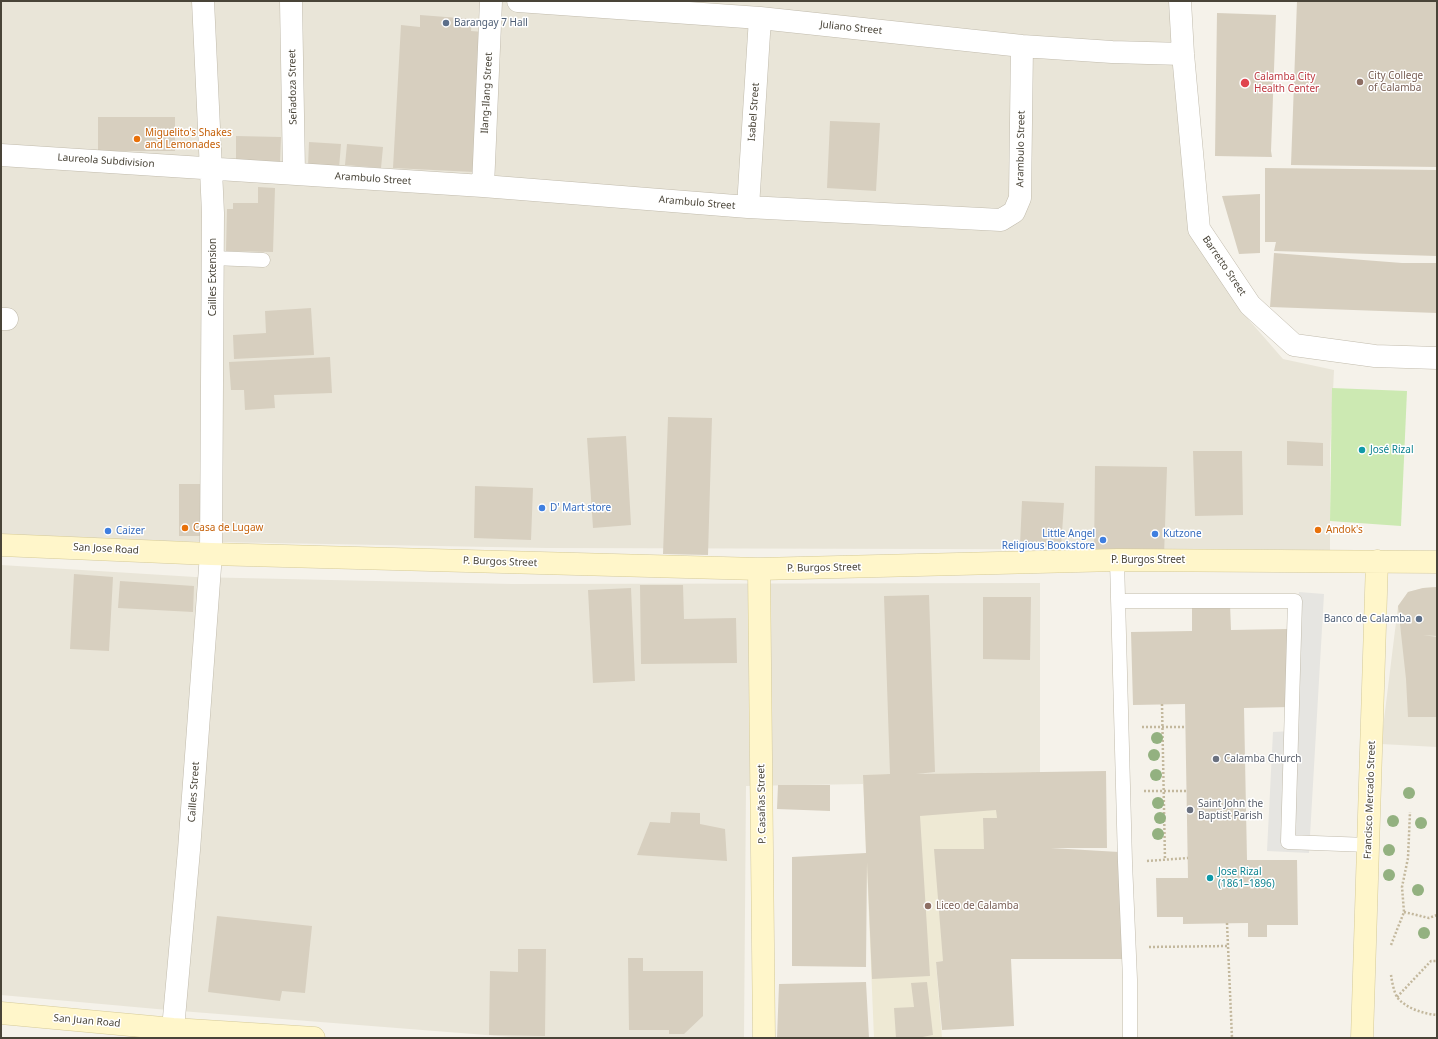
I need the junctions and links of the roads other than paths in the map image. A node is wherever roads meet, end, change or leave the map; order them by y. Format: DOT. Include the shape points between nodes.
graph roads {
  1 [pos="203,1"];
  2 [pos="291,1"];
  3 [pos="491,1"];
  4 [pos="518,1"];
  5 [pos="1180,1"];
  6 [pos="600,4"];
  7 [pos="760,18"];
  8 [pos="1022,46"];
  9 [pos="1183,54"];
  10 [pos="1,155"];
  11 [pos="211,168"];
  12 [pos="294,173"];
  13 [pos="483,186"];
  14 [pos="748,207"];
  15 [pos="213,258"];
  16 [pos="263,260"];
  17 [pos="1437,358"];
  18 [pos="1,545"];
  19 [pos="211,554"];
  20 [pos="1117,560"];
  21 [pos="1377,561"];
  22 [pos="1437,562"];
  23 [pos="759,569"];
  24 [pos="1118,601"];
  25 [pos="1368,845"];
  26 [pos="1,1013"];
  27 [pos="173,1029"];
  28 [pos="314,1038"];
  29 [pos="764,1038"];
  30 [pos="1130,1038"];
  31 [pos="1362,1038"];
  1 -- 11 [label="street, Cailles Extension"];
  2 -- 12 [label="street, Señadoza Street"];
  3 -- 13 [label="street, Ilang-Ilang Street"];
  4 -- 6 [label="street, Juliano Street"];
  5 -- 9 [label="street, Barretto Street"];
  6 -- 7 [label="street, Juliano Street"];
  7 -- 8 [label="street, Juliano Street"];
  7 -- 14 [label="street, Isabel Street"];
  8 -- 9 [label="street, Juliano Street"];
  8 -- 14 [label="street, Arambulo Street" via="1020,198 1014,212 1001,220"];
  9 -- 17 [label="street, Barretto Street" via="1199,229 1250,305 1294,345 1375,356"];
  10 -- 11 [label="street, Laureola Subdivision"];
  11 -- 12 [label="street, Arambulo Street"];
  11 -- 15 [label="street, Cailles Extension"];
  12 -- 13 [label="street, Arambulo Street"];
  13 -- 14 [label="street, Arambulo Street"];
  15 -- 16 [label="lane"];
  15 -- 19 [label="street, Cailles Extension"];
  18 -- 19 [label="street, San Jose Road"];
  19 -- 23 [label="street, P. Burgos Street"];
  19 -- 27 [label="street, Cailles Street"];
  20 -- 21 [label="street, P. Burgos Street"];
  20 -- 23 [label="street, P. Burgos Street"];
  20 -- 24 [label="lane"];
  21 -- 22 [label="street, P. Burgos Street"];
  21 -- 25 [label="street, Francisco Mercado Street"];
  23 -- 29 [label="street, P. Casañas Street"];
  24 -- 25 [label="lane" via="1295,601 1288,842"];
  24 -- 30 [label="lane"];
  25 -- 31 [label="street, Francisco Mercado Street"];
  26 -- 27 [label="street, San Juan Road"];
  27 -- 28 [label="street, San Juan Road"];
}
